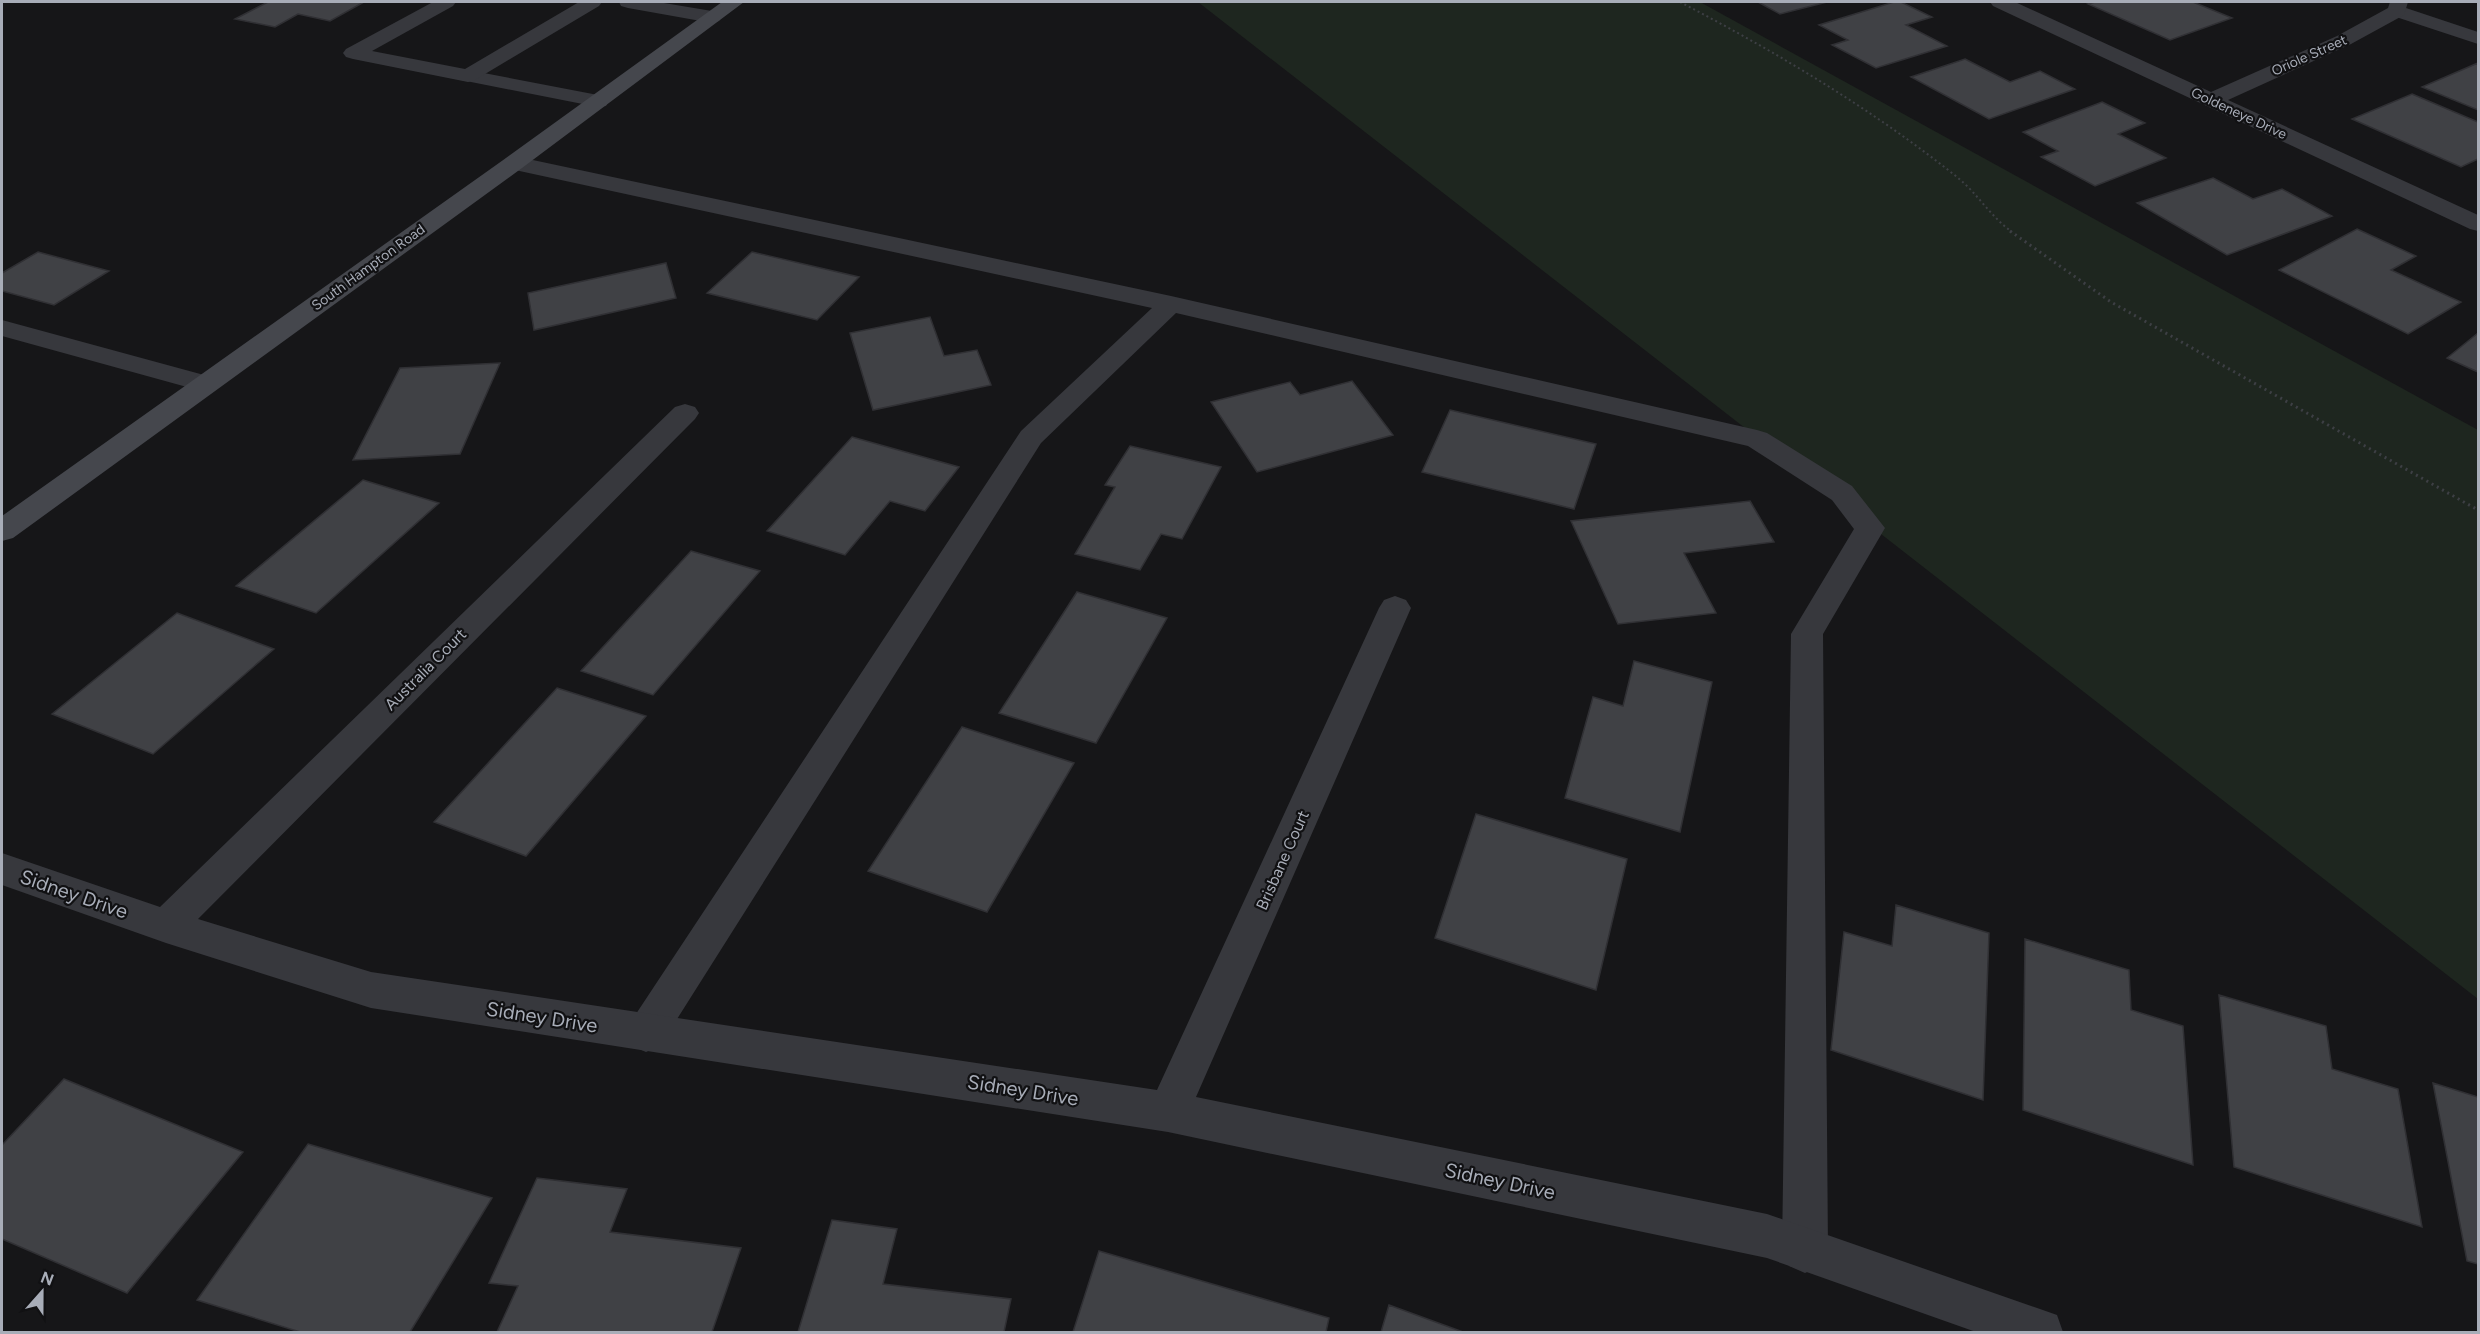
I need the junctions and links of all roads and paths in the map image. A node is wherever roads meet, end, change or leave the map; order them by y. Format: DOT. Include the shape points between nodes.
graph roads {
  1 [pos="446,2"];
  2 [pos="592,2"];
  3 [pos="628,2"];
  4 [pos="734,2"];
  5 [pos="1680,2"];
  6 [pos="2000,2"];
  7 [pos="2398,6"];
  8 [pos="712,17"];
  9 [pos="2478,38"];
  10 [pos="468,76"];
  11 [pos="2210,100"];
  12 [pos="598,101"];
  13 [pos="514,163"];
  14 [pos="2478,224"];
  15 [pos="1171,304"];
  16 [pos="2,328"];
  17 [pos="205,384"];
  18 [pos="685,413"];
  19 [pos="2478,510"];
  20 [pos="2,531"];
  21 [pos="1395,608"];
  22 [pos="2,869"];
  23 [pos="166,926"];
  24 [pos="646,1033"];
  25 [pos="1168,1112"];
  26 [pos="1805,1250"];
  27 [pos="2040,1332"];
  1 -- 10 [label="street" via="353,54"];
  2 -- 10 [label="street"];
  3 -- 8 [label="street"];
  4 -- 8 [label="main road, South Hampton Road"];
  5 -- 19 [label="path" via="1749,38 1885,124 1959,179 2006,228 2111,302"];
  6 -- 11 [label="street, Goldeneye Drive"];
  7 -- 9 [label="street"];
  7 -- 11 [label="street, Oriole Street" via="2344,40"];
  8 -- 12 [label="main road, South Hampton Road"];
  10 -- 12 [label="street"];
  11 -- 14 [label="street, Goldeneye Drive"];
  12 -- 13 [label="main road, South Hampton Road"];
  13 -- 15 [label="street"];
  13 -- 17 [label="main road, South Hampton Road"];
  15 -- 24 [label="street" via="1031,436"];
  15 -- 26 [label="street" via="1757,439 1842,493 1870,528 1807,634"];
  16 -- 17 [label="street"];
  17 -- 20 [label="main road, South Hampton Road"];
  18 -- 23 [label="street, Australia Court"];
  21 -- 25 [label="street, Brisbane Court"];
  22 -- 23 [label="street, Sidney Drive"];
  23 -- 24 [label="street, Sidney Drive" via="371,990"];
  24 -- 25 [label="street, Sidney Drive"];
  25 -- 26 [label="street, Sidney Drive" via="1767,1236"];
  26 -- 27 [label="street, Sidney Drive"];
}
